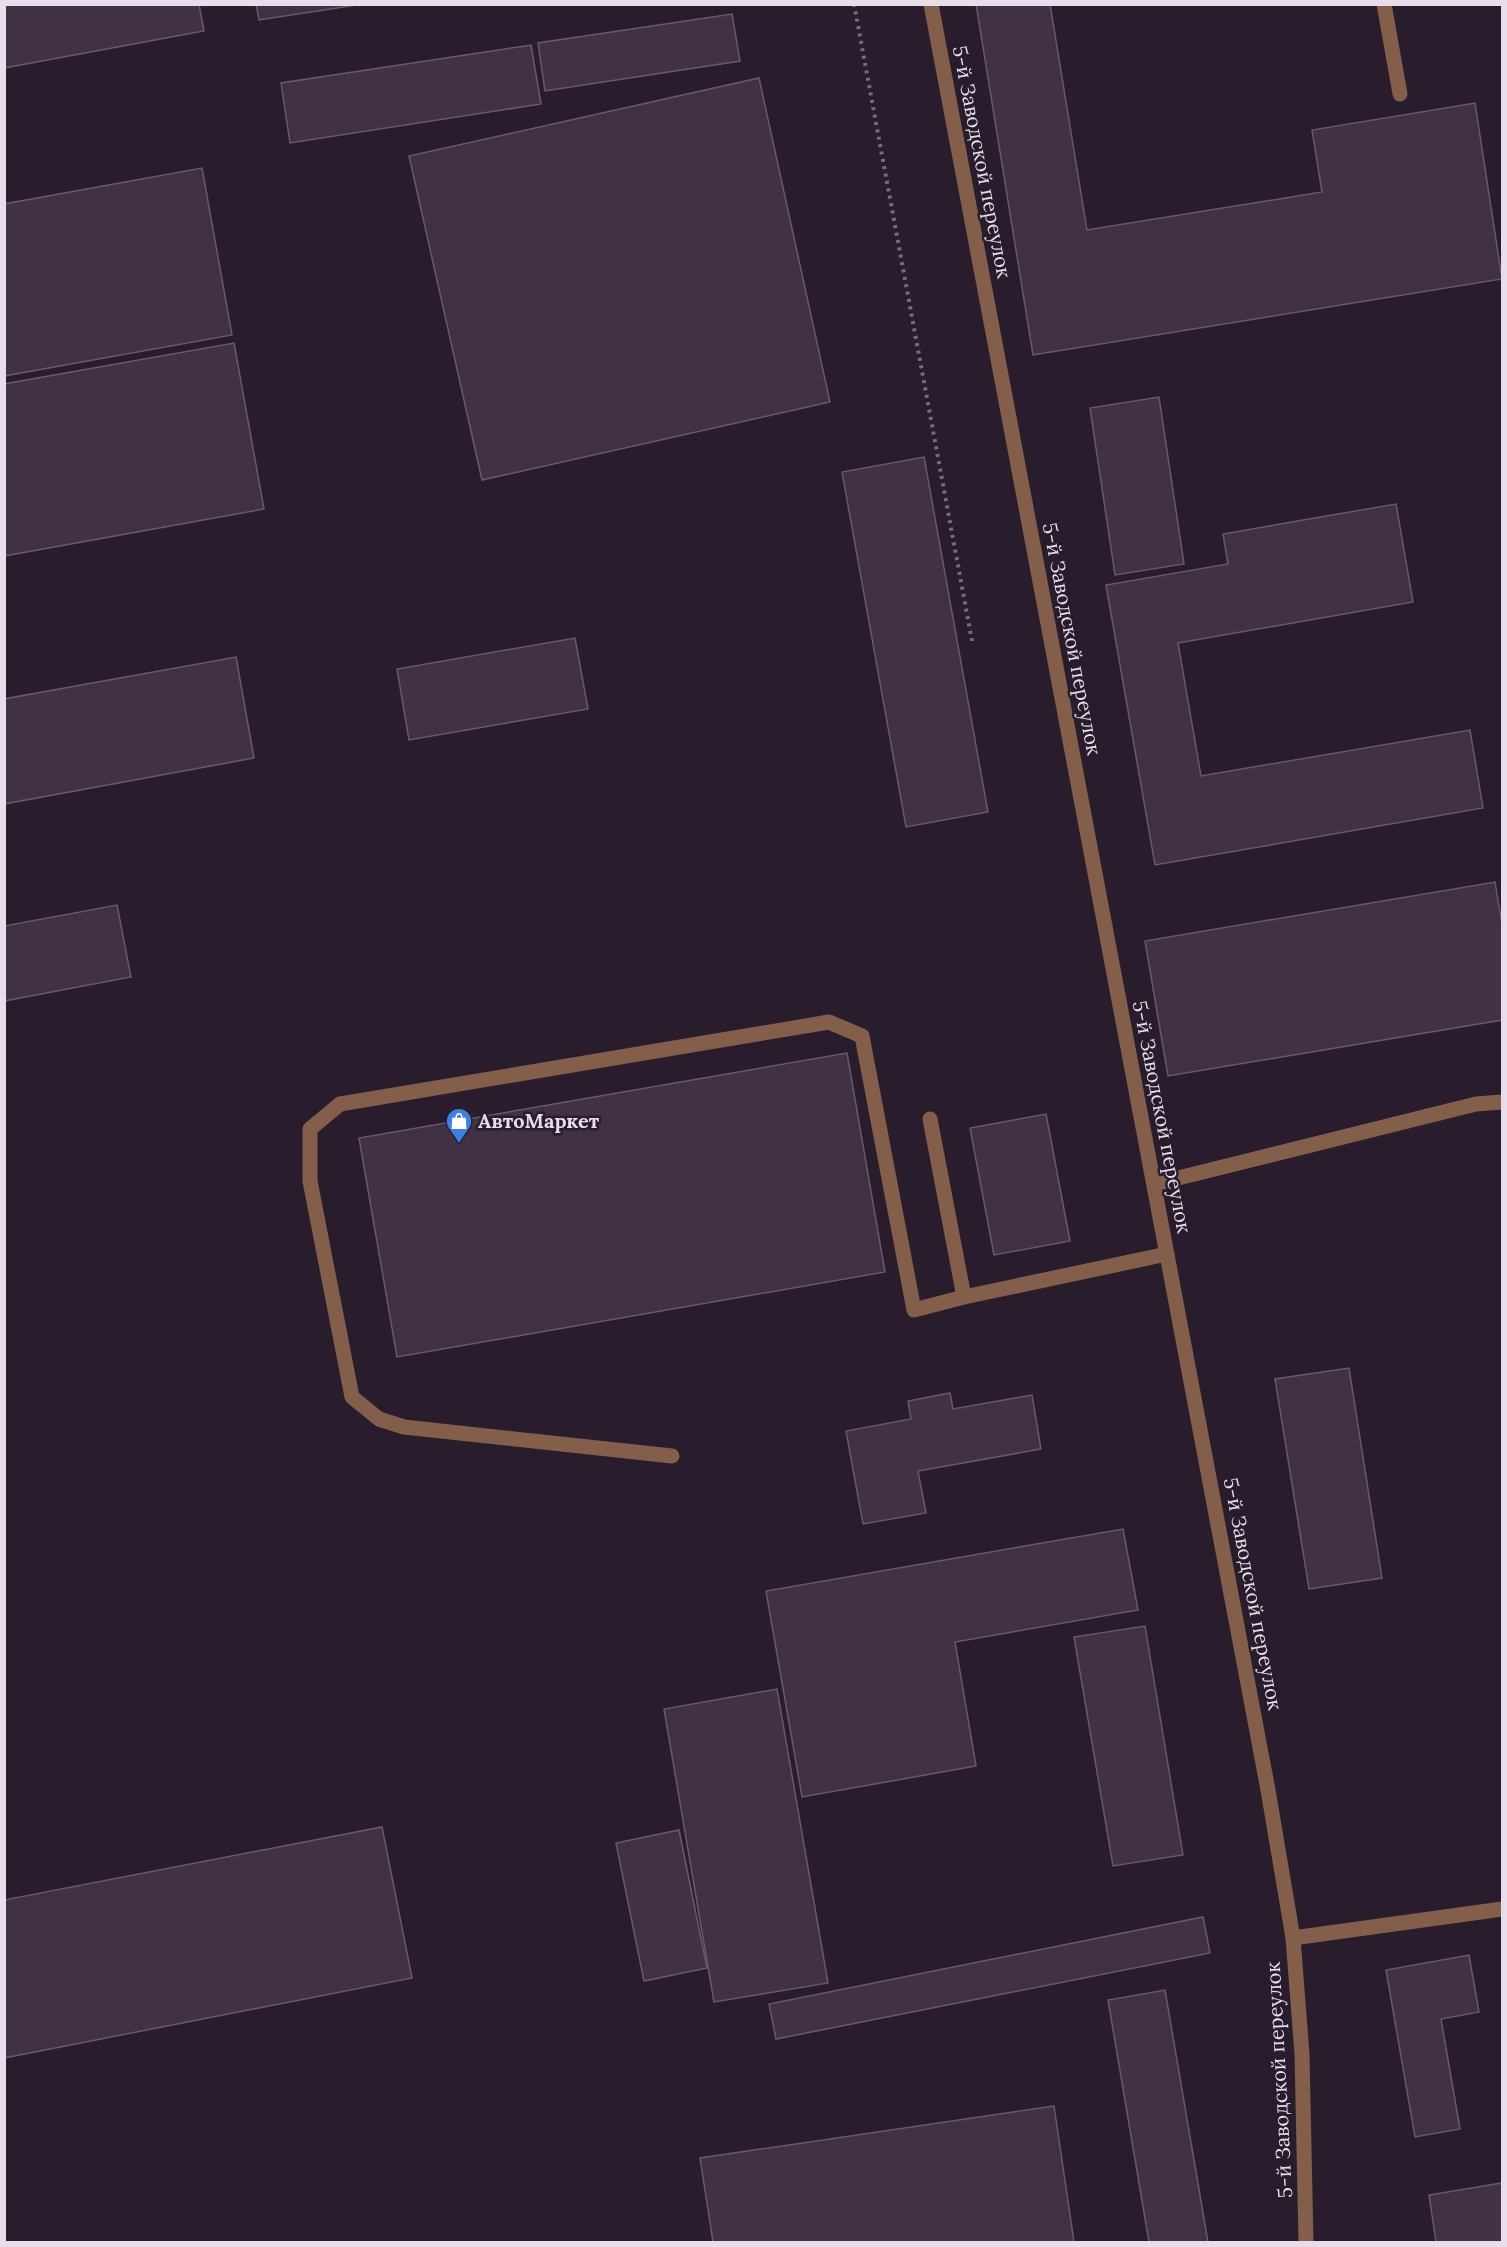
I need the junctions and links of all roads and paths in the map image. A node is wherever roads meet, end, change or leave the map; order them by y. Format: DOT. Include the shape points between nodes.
graph roads {
  1 [pos="854,4"];
  2 [pos="931,4"];
  3 [pos="1384,4"];
  4 [pos="1400,94"];
  5 [pos="972,641"];
  6 [pos="1503,1102"];
  7 [pos="930,1119"];
  8 [pos="1154,1184"];
  9 [pos="1167,1254"];
  10 [pos="964,1297"];
  11 [pos="672,1456"];
  12 [pos="1503,1909"];
  13 [pos="1293,1938"];
  14 [pos="1306,2242"];
  1 -- 5 [label="path"];
  2 -- 8 [label="street, 5-й Заводской переулок"];
  3 -- 4 [label="street"];
  6 -- 8 [label="street" via="1476,1104"];
  7 -- 10 [label="street"];
  8 -- 9 [label="street, 5-й Заводской переулок"];
  9 -- 10 [label="street"];
  9 -- 13 [label="street, 5-й Заводской переулок"];
  10 -- 11 [label="street" via="914,1310 862,1036 829,1022 340,1104 310,1129 310,1181 352,1397 379,1419 404,1427"];
  12 -- 13 [label="street"];
  13 -- 14 [label="street, 5-й Заводской переулок" via="1302,2054"];
}
